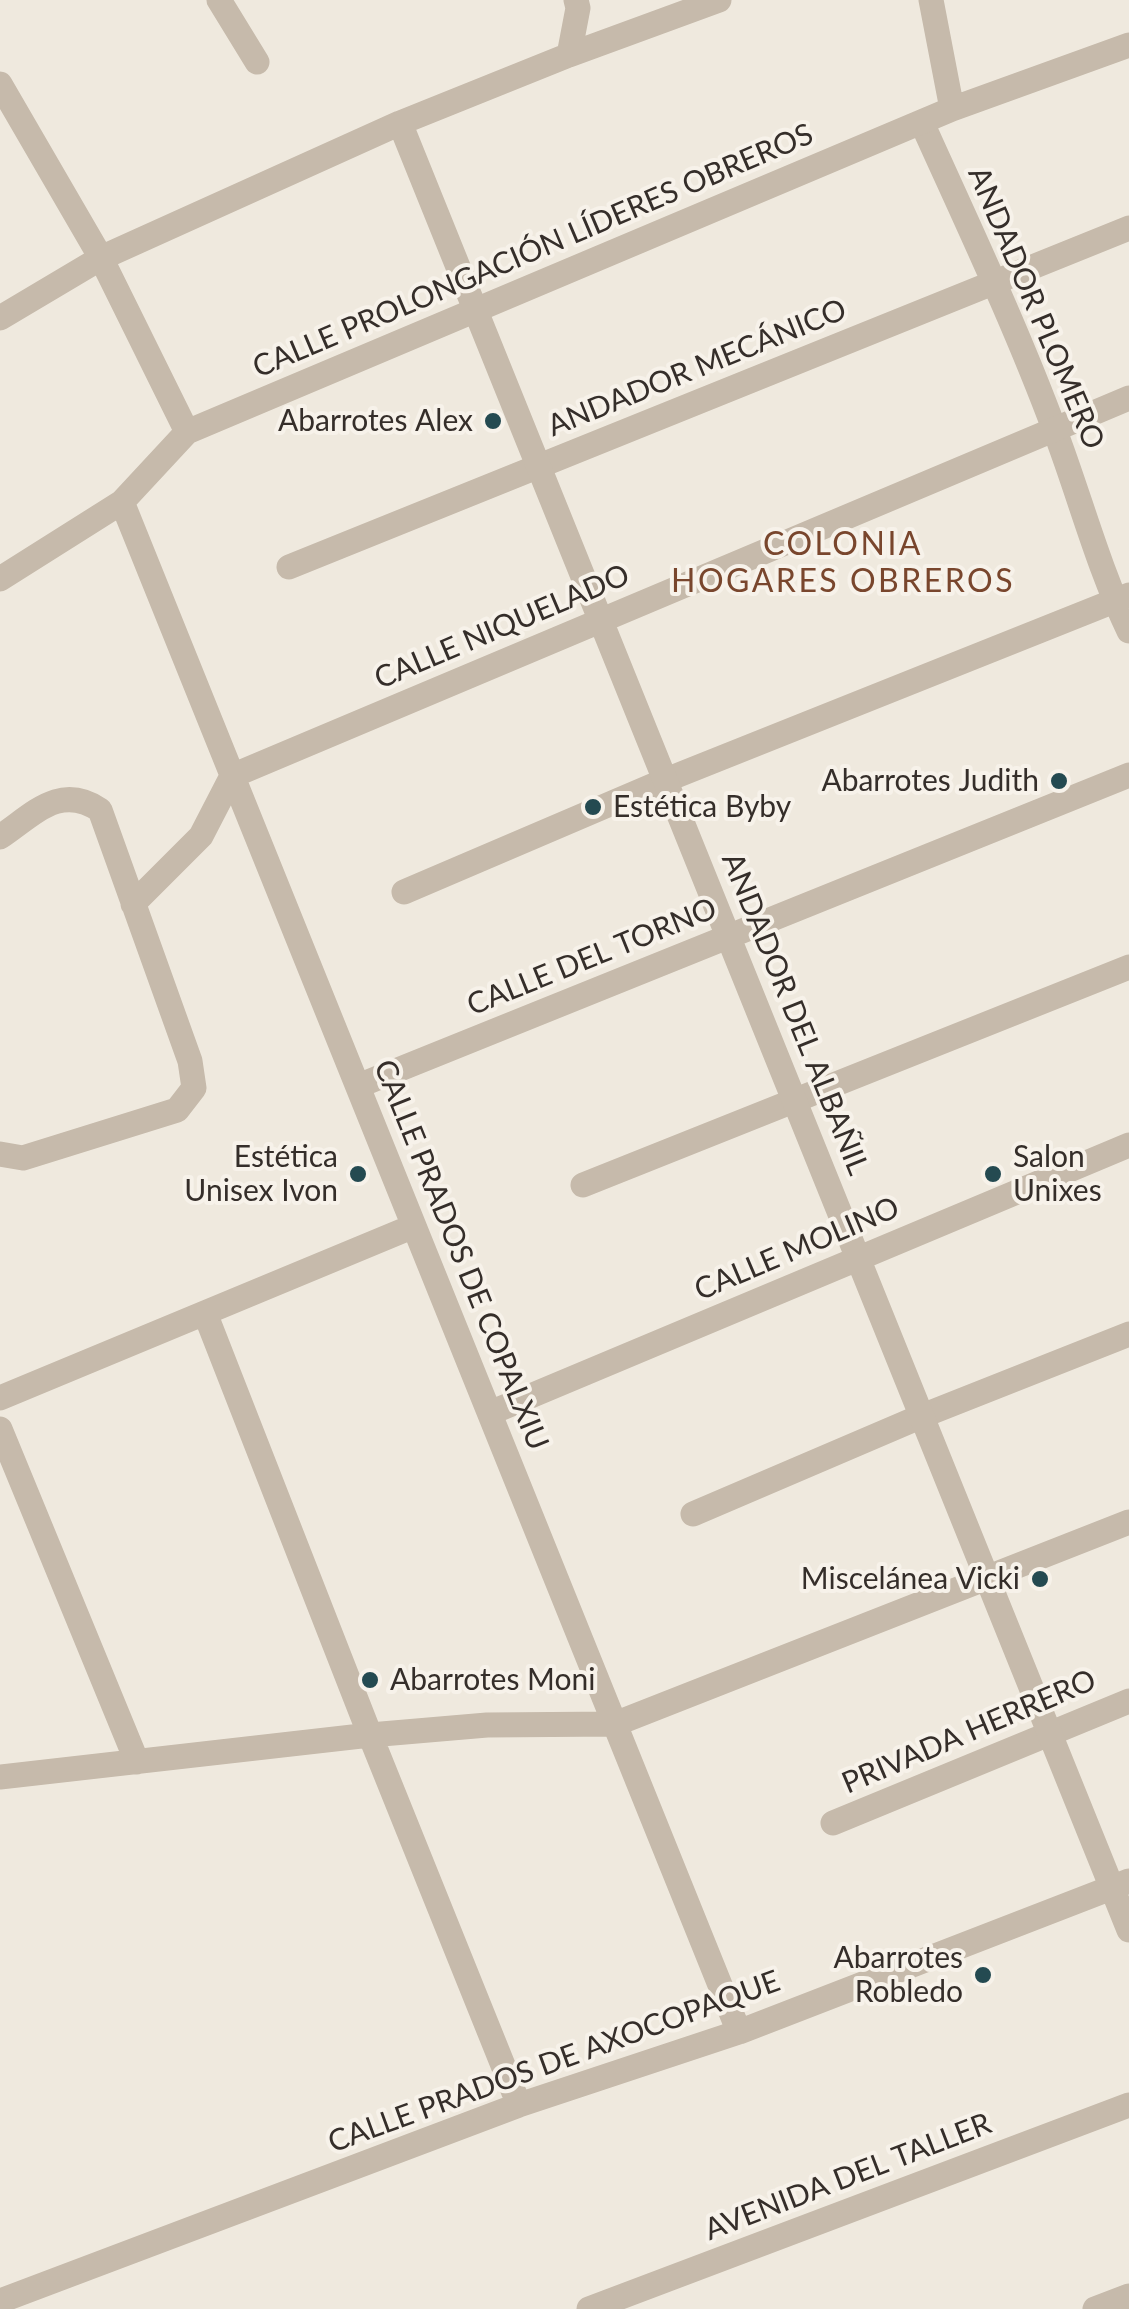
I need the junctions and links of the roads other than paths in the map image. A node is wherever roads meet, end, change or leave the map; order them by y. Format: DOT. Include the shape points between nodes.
graph roads {
  1 [pos="219,0"];
  2 [pos="576,0"];
  3 [pos="719,0"];
  4 [pos="931,0"];
  5 [pos="1129,46"];
  6 [pos="569,55"];
  7 [pos="257,62"];
  8 [pos="0,84"];
  9 [pos="952,109"];
  10 [pos="400,123"];
  11 [pos="922,123"];
  12 [pos="1129,228"];
  13 [pos="101,258"];
  14 [pos="995,283"];
  15 [pos="475,311"];
  16 [pos="0,318"];
  17 [pos="1129,398"];
  18 [pos="1054,429"];
  19 [pos="186,432"];
  20 [pos="540,466"];
  21 [pos="122,502"];
  22 [pos="288,567"];
  23 [pos="0,578"];
  24 [pos="1122,598"];
  25 [pos="602,621"];
  26 [pos="1129,631"];
  27 [pos="1129,775"];
  28 [pos="232,776"];
  29 [pos="666,780"];
  30 [pos="0,837"];
  31 [pos="404,892"];
  32 [pos="133,904"];
  33 [pos="729,937"];
  34 [pos="1129,967"];
  35 [pos="358,1086"];
  36 [pos="794,1100"];
  37 [pos="1129,1145"];
  38 [pos="0,1154"];
  39 [pos="583,1185"];
  40 [pos="414,1226"];
  41 [pos="859,1258"];
  42 [pos="206,1313"];
  43 [pos="1129,1334"];
  44 [pos="0,1398"];
  45 [pos="490,1413"];
  46 [pos="922,1416"];
  47 [pos="0,1428"];
  48 [pos="692,1514"];
  49 [pos="1129,1522"];
  50 [pos="987,1578"];
  51 [pos="1129,1700"];
  52 [pos="615,1724"];
  53 [pos="1049,1732"];
  54 [pos="370,1734"];
  55 [pos="137,1762"];
  56 [pos="0,1777"];
  57 [pos="833,1823"];
  58 [pos="1120,1884"];
  59 [pos="1129,1930"];
  60 [pos="739,2032"];
  61 [pos="519,2105"];
  62 [pos="1129,2105"];
  63 [pos="1129,2296"];
  64 [pos="0,2301"];
  65 [pos="590,2309"];
  66 [pos="1096,2309"];
  1 -- 7 [label="street"];
  2 -- 6 [label="street"];
  3 -- 6 [label="street"];
  4 -- 9 [label="street"];
  5 -- 9 [label="street, CALLE PROLONGACIÓN LÍDERES OBREROS"];
  6 -- 10 [label="street"];
  8 -- 13 [label="street"];
  9 -- 11 [label="street, CALLE PROLONGACIÓN LÍDERES OBREROS"];
  10 -- 13 [label="street"];
  10 -- 15 [label="street, ANDADOR DEL ALBAÑIL"];
  11 -- 14 [label="street, ANDADOR PLOMERO"];
  11 -- 15 [label="street, CALLE PROLONGACIÓN LÍDERES OBREROS"];
  12 -- 14 [label="street, ANDADOR MECÁNICO"];
  13 -- 16 [label="street"];
  13 -- 19 [label="street"];
  14 -- 18 [label="street, ANDADOR PLOMERO"];
  14 -- 20 [label="street, ANDADOR MECÁNICO"];
  15 -- 19 [label="street, CALLE PROLONGACIÓN LÍDERES OBREROS"];
  15 -- 20 [label="street, ANDADOR DEL ALBAÑIL"];
  17 -- 18 [label="street, CALLE NIQUELADO"];
  18 -- 24 [label="street, ANDADOR PLOMERO"];
  18 -- 25 [label="street, CALLE NIQUELADO"];
  19 -- 21 [label="street, CALLE PROLONGACIÓN LÍDERES OBREROS"];
  20 -- 22 [label="street, ANDADOR MECÁNICO"];
  20 -- 25 [label="street, ANDADOR DEL ALBAÑIL"];
  21 -- 23 [label="street, CALLE PROLONGACIÓN LÍDERES OBREROS"];
  21 -- 28 [label="street, CALLE PRADOS DE COPALXIU"];
  24 -- 26 [label="street, ANDADOR PLOMERO"];
  24 -- 29 [label="street"];
  25 -- 28 [label="street, CALLE NIQUELADO"];
  25 -- 29 [label="street, ANDADOR DEL ALBAÑIL"];
  27 -- 33 [label="street, CALLE DEL TORNO"];
  28 -- 32 [label="street" via="200,836"];
  28 -- 35 [label="street, CALLE PRADOS DE COPALXIU"];
  29 -- 31 [label="street"];
  29 -- 33 [label="street, ANDADOR DEL ALBAÑIL"];
  30 -- 32 [label="street" via="56,800 82,798 100,810"];
  32 -- 38 [label="street" via="194,1088 177,1110 23,1158"];
  33 -- 35 [label="street, CALLE DEL TORNO"];
  33 -- 36 [label="street, ANDADOR DEL ALBAÑIL"];
  34 -- 36 [label="street"];
  35 -- 40 [label="street, CALLE PRADOS DE COPALXIU"];
  36 -- 39 [label="street"];
  36 -- 41 [label="street, ANDADOR DEL ALBAÑIL"];
  37 -- 41 [label="street, CALLE MOLINO"];
  40 -- 42 [label="street"];
  40 -- 45 [label="street, CALLE PRADOS DE COPALXIU"];
  41 -- 45 [label="street, CALLE MOLINO"];
  41 -- 46 [label="street, ANDADOR DEL ALBAÑIL"];
  42 -- 44 [label="street"];
  42 -- 54 [label="street"];
  43 -- 46 [label="street"];
  45 -- 52 [label="street, CALLE PRADOS DE COPALXIU"];
  46 -- 48 [label="street"];
  46 -- 50 [label="street, ANDADOR DEL ALBAÑIL"];
  47 -- 55 [label="street"];
  49 -- 50 [label="street"];
  50 -- 52 [label="street"];
  50 -- 53 [label="street, ANDADOR DEL ALBAÑIL"];
  51 -- 53 [label="street, PRIVADA HERRERO"];
  52 -- 54 [label="street" via="487,1724"];
  52 -- 60 [label="street, CALLE PRADOS DE COPALXIU"];
  53 -- 57 [label="street, PRIVADA HERRERO"];
  53 -- 58 [label="street, ANDADOR DEL ALBAÑIL"];
  54 -- 55 [label="street"];
  54 -- 61 [label="street"];
  55 -- 56 [label="street"];
  58 -- 59 [label="street, ANDADOR DEL ALBAÑIL"];
  58 -- 60 [label="street, CALLE PRADOS DE AXOCOPAQUE"];
  60 -- 61 [label="street, CALLE PRADOS DE AXOCOPAQUE"];
  61 -- 64 [label="street, CALLE PRADOS DE AXOCOPAQUE"];
  62 -- 65 [label="street, AVENIDA DEL TALLER"];
  63 -- 66 [label="street"];
}
